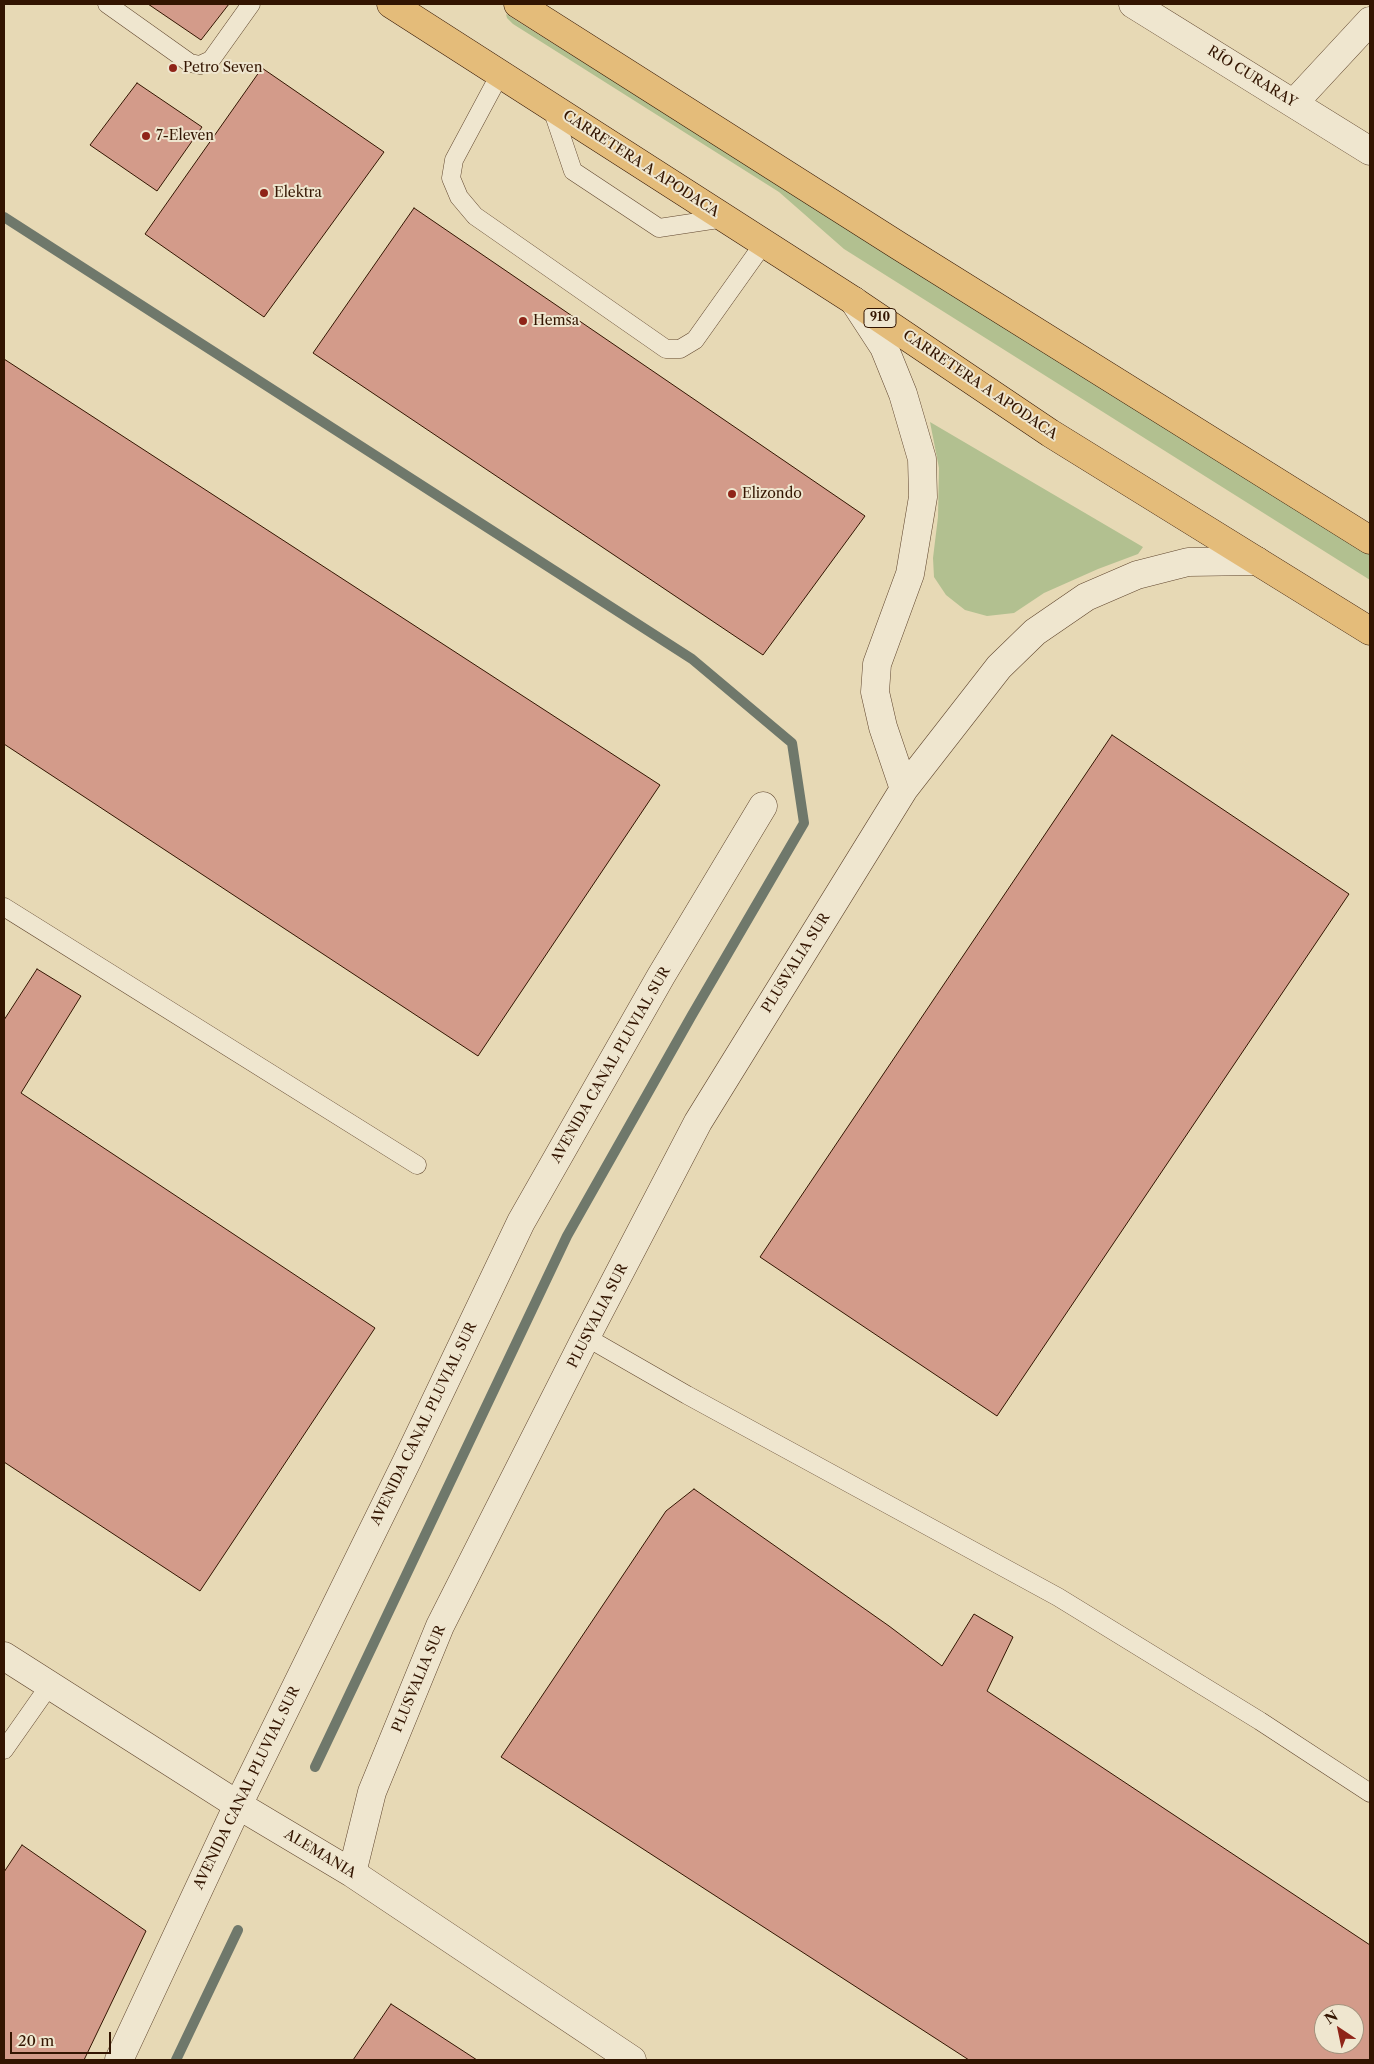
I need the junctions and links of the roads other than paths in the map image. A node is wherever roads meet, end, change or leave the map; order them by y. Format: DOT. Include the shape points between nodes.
graph roads {
  1 [pos="108,4"];
  2 [pos="251,4"];
  3 [pos="391,4"];
  4 [pos="518,4"];
  5 [pos="1133,4"];
  6 [pos="1370,21"];
  7 [pos="500,74"];
  8 [pos="1294,103"];
  9 [pos="551,106"];
  10 [pos="1370,151"];
  11 [pos="725,218"];
  12 [pos="764,244"];
  13 [pos="854,300"];
  14 [pos="1370,540"];
  15 [pos="1257,561"];
  16 [pos="1370,631"];
  17 [pos="904,789"];
  18 [pos="763,806"];
  19 [pos="4,906"];
  20 [pos="417,1165"];
  21 [pos="586,1337"];
  22 [pos="4,1656"];
  23 [pos="49,1686"];
  24 [pos="4,1750"];
  25 [pos="1370,1793"];
  26 [pos="238,1804"];
  27 [pos="352,1873"];
  28 [pos="119,2060"];
  29 [pos="632,2060"];
  1 -- 2 [label="lane" via="190,63 200,65 211,60"];
  3 -- 7 [label="main road, CARRETERA A APODACA / 910"];
  4 -- 14 [label="main road"];
  5 -- 8 [label="street, RÍO CURARAY"];
  6 -- 8 [label="street"];
  7 -- 9 [label="main road, CARRETERA A APODACA / 910"];
  7 -- 12 [label="lane" via="454,160 452,178 459,197 475,216 666,349 680,349 695,340"];
  8 -- 10 [label="street, RÍO CURARAY"];
  9 -- 11 [label="main road, CARRETERA A APODACA / 910"];
  9 -- 11 [label="lane" via="573,171 659,228"];
  11 -- 12 [label="main road, CARRETERA A APODACA / 910"];
  12 -- 13 [label="main road, CARRETERA A APODACA / 910"];
  13 -- 15 [label="main road, CARRETERA A APODACA / 910" via="1050,433"];
  13 -- 17 [label="street" via="884,347 903,394 922,459 923,497 910,574 877,664 875,692"];
  15 -- 16 [label="main road, CARRETERA A APODACA / 910"];
  15 -- 17 [label="street, PLUSVALIA SUR" via="1188,562 1136,575 1086,597 1035,632 999,667"];
  17 -- 21 [label="street, PLUSVALIA SUR" via="698,1122"];
  18 -- 26 [label="street, AVENIDA CANAL PLUVIAL SUR" via="661,976 521,1222"];
  19 -- 20 [label="lane"];
  21 -- 25 [label="lane" via="1058,1597"];
  21 -- 27 [label="street, PLUSVALIA SUR" via="440,1626 372,1792"];
  22 -- 23 [label="street, ALEMANIA"];
  23 -- 24 [label="lane"];
  23 -- 26 [label="street, ALEMANIA"];
  26 -- 27 [label="street, ALEMANIA"];
  26 -- 28 [label="street, AVENIDA CANAL PLUVIAL SUR"];
  27 -- 29 [label="street, ALEMANIA"];
}
